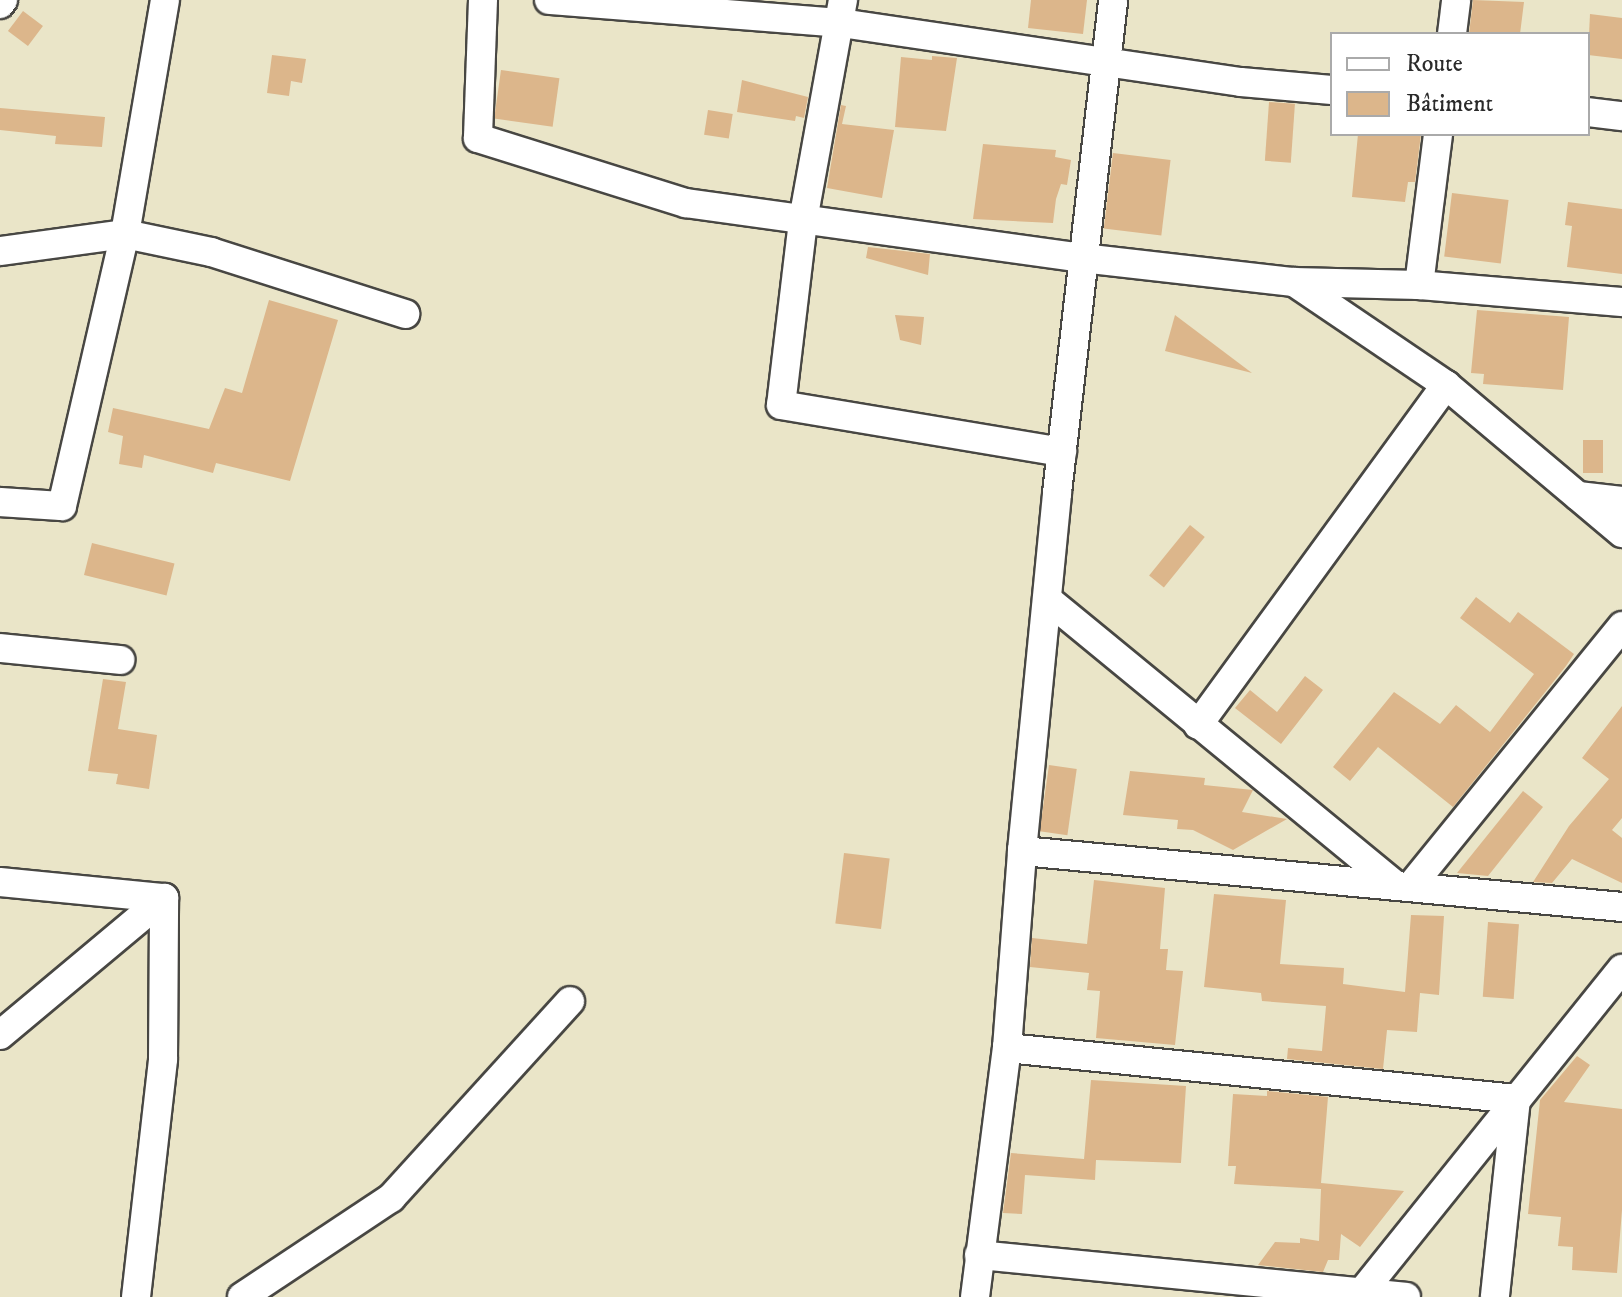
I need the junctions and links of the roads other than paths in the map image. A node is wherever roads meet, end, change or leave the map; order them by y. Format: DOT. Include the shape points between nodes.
graph roads {
  1 [pos="165,0"];
  2 [pos="483,0"];
  3 [pos="549,0"];
  4 [pos="1113,0"];
  5 [pos="1456,0"];
  6 [pos="842,12"];
  7 [pos="1452,32"];
  8 [pos="1106,62"];
  9 [pos="1330,90"];
  10 [pos="1590,112"];
  11 [pos="1622,116"];
  12 [pos="1438,136"];
  13 [pos="803,221"];
  14 [pos="125,234"];
  15 [pos="0,251"];
  16 [pos="1082,258"];
  17 [pos="1294,282"];
  18 [pos="1419,285"];
  19 [pos="1622,302"];
  20 [pos="405,314"];
  21 [pos="1446,385"];
  22 [pos="1062,452"];
  23 [pos="1578,496"];
  24 [pos="1622,501"];
  25 [pos="0,502"];
  26 [pos="1622,533"];
  27 [pos="1047,599"];
  28 [pos="1622,626"];
  29 [pos="0,648"];
  30 [pos="120,660"];
  31 [pos="1198,725"];
  32 [pos="1022,851"];
  33 [pos="0,882"];
  34 [pos="1403,885"];
  35 [pos="164,898"];
  36 [pos="1622,907"];
  37 [pos="1622,969"];
  38 [pos="570,1001"];
  39 [pos="0,1035"];
  40 [pos="1007,1048"];
  41 [pos="1516,1099"];
  42 [pos="979,1255"];
  43 [pos="1359,1295"];
  44 [pos="136,1297"];
  45 [pos="242,1297"];
  46 [pos="975,1297"];
  47 [pos="1406,1297"];
  48 [pos="1495,1297"];
  1 -- 14 [label="street"];
  2 -- 13 [label="street" via="478,138 686,203"];
  3 -- 6 [label="street"];
  4 -- 8 [label="street"];
  5 -- 7 [label="street"];
  6 -- 8 [label="street"];
  6 -- 13 [label="street"];
  8 -- 9 [label="street"];
  8 -- 16 [label="street"];
  10 -- 11 [label="street"];
  12 -- 18 [label="street"];
  13 -- 16 [label="street"];
  13 -- 22 [label="street" via="781,405"];
  14 -- 15 [label="street"];
  14 -- 20 [label="street" via="211,252"];
  14 -- 25 [label="street" via="62,506"];
  16 -- 17 [label="street"];
  16 -- 22 [label="street"];
  17 -- 18 [label="street"];
  17 -- 21 [label="street"];
  18 -- 19 [label="street"];
  21 -- 23 [label="street"];
  21 -- 31 [label="street"];
  22 -- 27 [label="street"];
  23 -- 24 [label="street"];
  23 -- 26 [label="street"];
  27 -- 31 [label="street"];
  27 -- 32 [label="street"];
  28 -- 34 [label="street"];
  29 -- 30 [label="street"];
  31 -- 34 [label="street"];
  32 -- 34 [label="street"];
  32 -- 40 [label="street"];
  33 -- 35 [label="street"];
  34 -- 36 [label="street"];
  35 -- 39 [label="street"];
  35 -- 44 [label="street" via="163,1059"];
  37 -- 41 [label="street"];
  38 -- 45 [label="street" via="391,1198"];
  40 -- 41 [label="street"];
  40 -- 42 [label="street"];
  41 -- 43 [label="street"];
  41 -- 48 [label="street"];
  42 -- 43 [label="street"];
  42 -- 46 [label="street"];
  43 -- 47 [label="street"];
}
